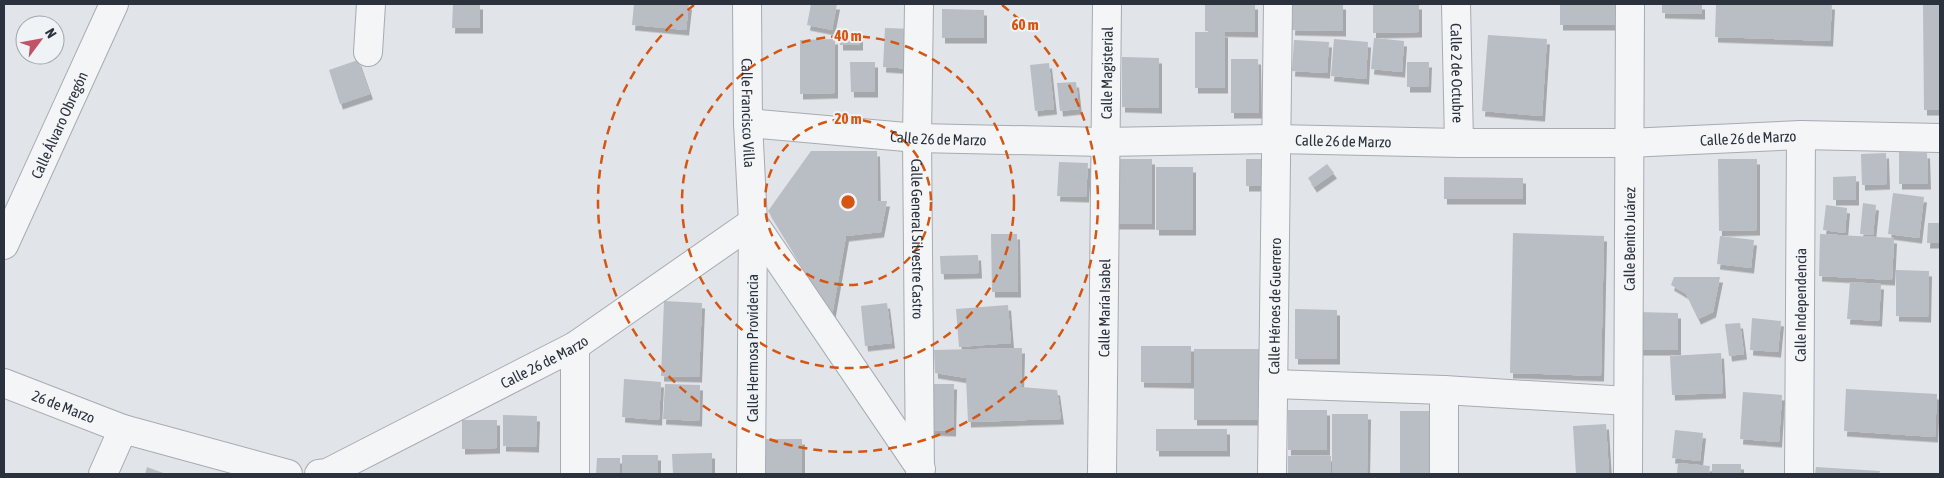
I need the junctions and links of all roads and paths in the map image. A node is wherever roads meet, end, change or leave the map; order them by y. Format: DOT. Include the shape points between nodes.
graph roads {
  1 [pos="114,4"];
  2 [pos="371,4"];
  3 [pos="747,4"];
  4 [pos="918,4"];
  5 [pos="1107,4"];
  6 [pos="1278,4"];
  7 [pos="1456,4"];
  8 [pos="1630,4"];
  9 [pos="368,52"];
  10 [pos="748,123"];
  11 [pos="1801,135"];
  12 [pos="917,138"];
  13 [pos="1940,138"];
  14 [pos="1276,139"];
  15 [pos="1104,142"];
  16 [pos="1459,143"];
  17 [pos="1628,143"];
  18 [pos="753,222"];
  19 [pos="4,245"];
  20 [pos="575,346"];
  21 [pos="4,384"];
  22 [pos="1272,384"];
  23 [pos="1444,390"];
  24 [pos="1628,401"];
  25 [pos="123,429"];
  26 [pos="921,472"];
  27 [pos="103,474"];
  28 [pos="288,474"];
  29 [pos="325,474"];
  30 [pos="575,474"];
  31 [pos="751,474"];
  32 [pos="1102,474"];
  33 [pos="1272,474"];
  34 [pos="1444,474"];
  35 [pos="1628,474"];
  36 [pos="1799,474"];
  1 -- 19 [label="street, Calle Álvaro Obregón"];
  2 -- 9 [label="street"];
  3 -- 10 [label="street, Calle Francisco Villa"];
  4 -- 12 [label="street, Calle General Silvestre Castro"];
  5 -- 15 [label="street, Calle Magisterial"];
  6 -- 14 [label="street, Calle Héroes de Guerrero"];
  7 -- 16 [label="street, Calle 2 de Octubre"];
  8 -- 17 [label="street, Calle Benito Juárez"];
  10 -- 12 [label="street, Calle 26 de Marzo"];
  10 -- 18 [label="street, Calle Francisco Villa"];
  11 -- 13 [label="street, Calle 26 de Marzo"];
  11 -- 17 [label="street, Calle 26 de Marzo"];
  11 -- 36 [label="street, Calle Independencia"];
  12 -- 15 [label="street, Calle 26 de Marzo"];
  12 -- 26 [label="street, Calle General Silvestre Castro"];
  14 -- 15 [label="street, Calle 26 de Marzo"];
  14 -- 16 [label="street, Calle 26 de Marzo"];
  14 -- 22 [label="street, Calle Héroes de Guerrero"];
  15 -- 32 [label="street, Calle María Isabel"];
  16 -- 17 [label="street, Calle 26 de Marzo"];
  17 -- 24 [label="street, Calle Benito Juárez"];
  18 -- 20 [label="street, Calle 26 de Marzo"];
  18 -- 26 [label="street"];
  18 -- 31 [label="street, Calle Hermosa Providencia"];
  20 -- 29 [label="street, Calle 26 de Marzo"];
  20 -- 30 [label="street"];
  21 -- 25 [label="street, 26 de Marzo"];
  22 -- 23 [label="street"];
  22 -- 33 [label="street, Calle Héroes de Guerrero"];
  23 -- 24 [label="street"];
  23 -- 34 [label="street"];
  24 -- 35 [label="street, Calle Benito Juárez"];
  25 -- 27 [label="street"];
  25 -- 28 [label="street"];
}
